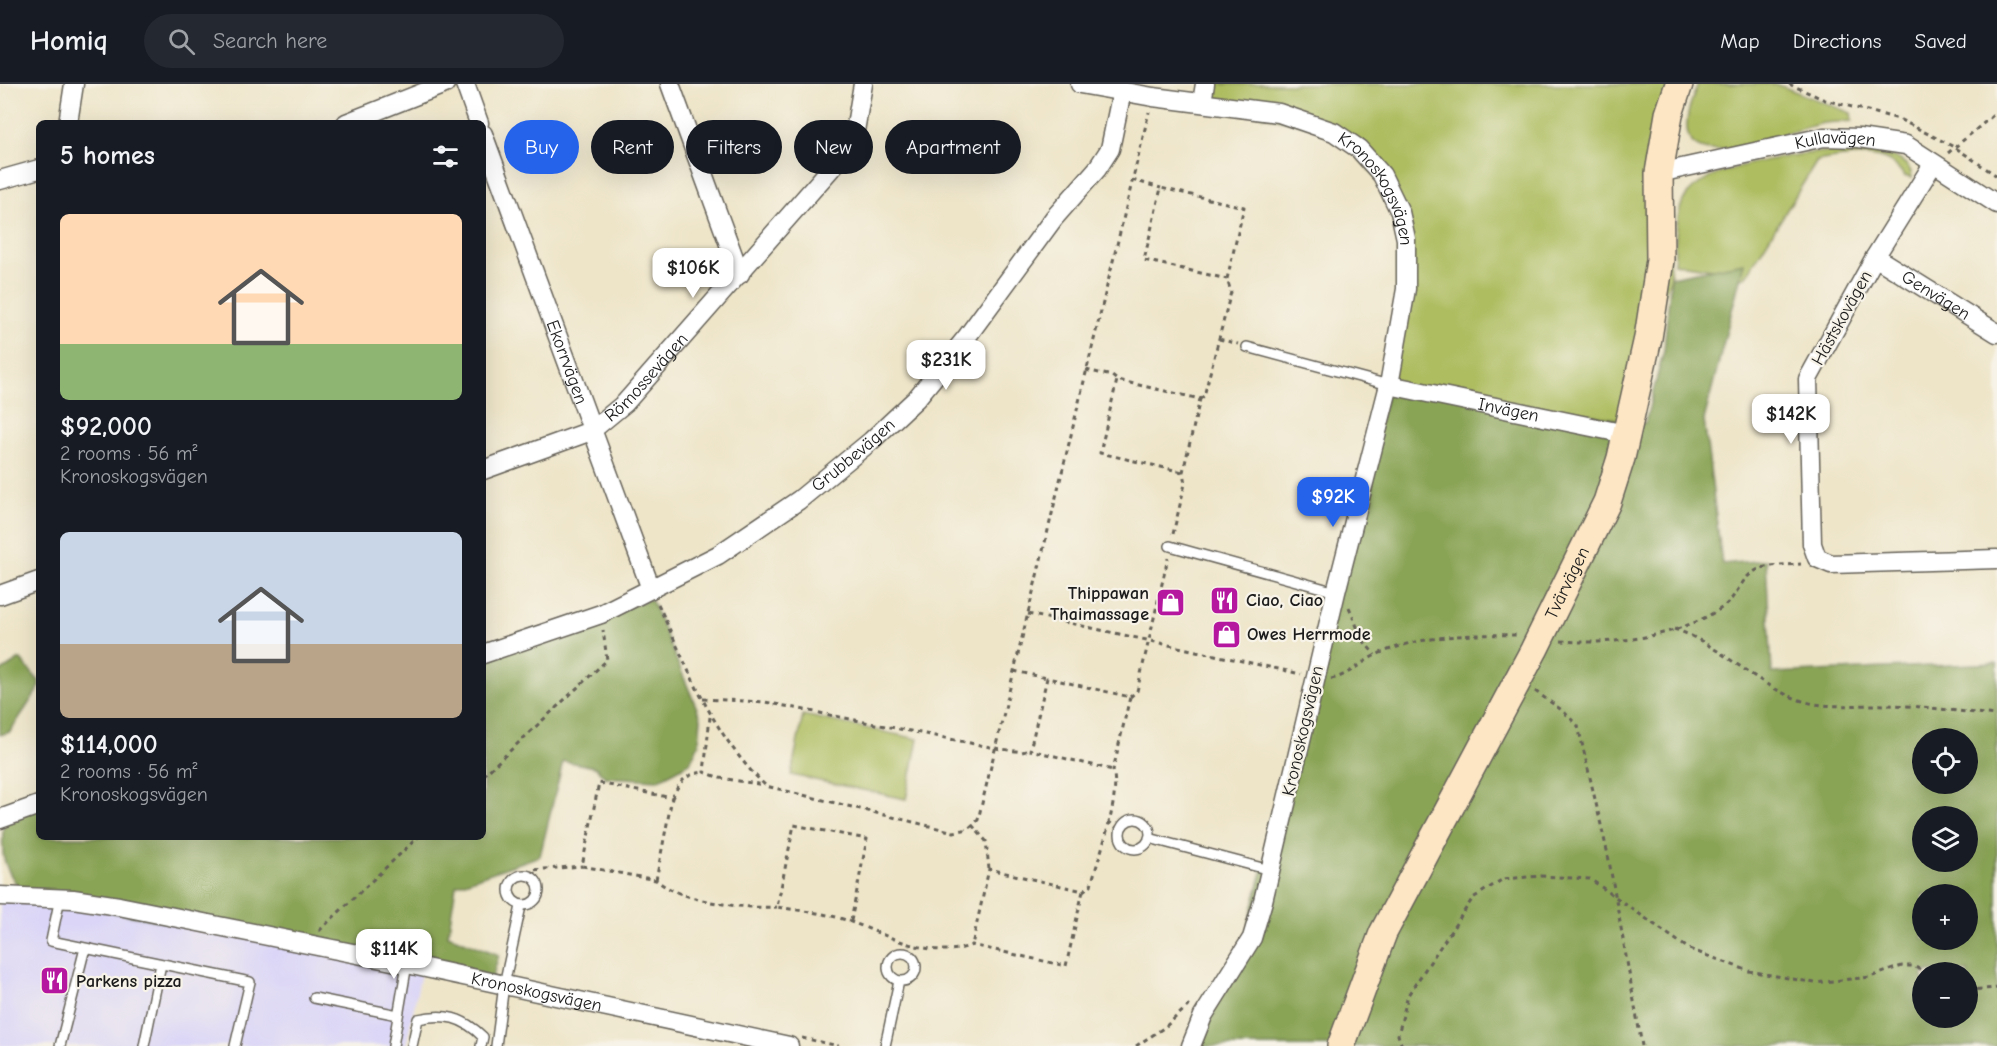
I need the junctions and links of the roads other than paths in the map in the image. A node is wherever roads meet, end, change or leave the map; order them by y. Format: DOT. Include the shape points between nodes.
graph roads {
  1 [pos="74,84"];
  2 [pos="445,84"];
  3 [pos="465,84"];
  4 [pos="670,84"];
  5 [pos="863,84"];
  6 [pos="1080,84"];
  7 [pos="1205,84"];
  8 [pos="1679,84"];
  9 [pos="1122,91"];
  10 [pos="1202,102"];
  11 [pos="68,120"];
  12 [pos="354,120"];
  13 [pos="478,120"];
  14 [pos="486,142"];
  15 [pos="1933,164"];
  16 [pos="36,170"];
  17 [pos="1659,173"];
  18 [pos="0,180"];
  19 [pos="1997,204"];
  20 [pos="1875,257"];
  21 [pos="740,274"];
  22 [pos="1997,333"];
  23 [pos="1247,347"];
  24 [pos="1389,385"];
  25 [pos="591,431"];
  26 [pos="1626,434"];
  27 [pos="486,469"];
  28 [pos="1170,546"];
  29 [pos="1997,559"];
  30 [pos="36,582"];
  31 [pos="651,589"];
  32 [pos="1336,592"];
  33 [pos="0,595"];
  34 [pos="486,653"];
  35 [pos="36,806"];
  36 [pos="0,819"];
  37 [pos="1149,838"];
  38 [pos="1270,870"];
  39 [pos="0,896"];
  40 [pos="60,898"];
  41 [pos="521,906"];
  42 [pos="85,948"];
  43 [pos="161,964"];
  44 [pos="407,964"];
  45 [pos="899,981"];
  46 [pos="504,985"];
  47 [pos="314,998"];
  48 [pos="398,1015"];
  49 [pos="60,1046"];
  50 [pos="144,1046"];
  51 [pos="235,1046"];
  52 [pos="393,1046"];
  53 [pos="412,1046"];
  54 [pos="481,1046"];
  55 [pos="496,1046"];
  56 [pos="789,1046"];
  57 [pos="885,1046"];
  58 [pos="1191,1046"];
  59 [pos="1341,1046"];
  1 -- 11 [label="street"];
  2 -- 12 [label="street"];
  3 -- 13 [label="street"];
  4 -- 21 [label="street"];
  5 -- 21 [label="street, Römossevägen" via="849,148"];
  6 -- 9 [label="street, Kronoskogsvägen"];
  7 -- 10 [label="street"];
  8 -- 17 [label="street, Tvärvägen" via="1669,114"];
  9 -- 10 [label="street, Kronoskogsvägen"];
  9 -- 31 [label="street, Grubbevägen" via="1110,149 1097,170 1054,218 916,399 799,500 718,555"];
  10 -- 24 [label="street, Kronoskogsvägen" via="1279,113 1320,126 1359,150 1382,175 1400,212 1408,261"];
  14 -- 25 [label="street, Ekorrvägen"];
  15 -- 17 [label="street, Kullavägen" via="1906,145 1824,137"];
  15 -- 19 [label="street, Kullavägen"];
  15 -- 20 [label="street, Hästskovägen"];
  16 -- 18 [label="street"];
  17 -- 26 [label="street, Tvärvägen" via="1660,260 1648,338"];
  20 -- 22 [label="street, Genvägen"];
  20 -- 29 [label="street, Hästskovägen" via="1808,379 1812,544 1817,558 1831,564"];
  21 -- 25 [label="street, Römossevägen" via="625,403"];
  23 -- 24 [label="lane"];
  24 -- 26 [label="street, Invägen"];
  24 -- 32 [label="street, Kronoskogsvägen"];
  25 -- 27 [label="street, Römossevägen"];
  25 -- 31 [label="street, Ekorrvägen"];
  26 -- 59 [label="street, Tvärvägen" via="1607,502 1383,933"];
  28 -- 32 [label="lane"];
  30 -- 33 [label="street"];
  31 -- 34 [label="street, Grubbevägen" via="601,614"];
  32 -- 38 [label="street, Kronoskogsvägen"];
  35 -- 36 [label="street"];
  37 -- 37 [label="lane" via="1144,846 1134,849 1124,845 1119,830 1124,822 1138,819 1146,824"];
  37 -- 38 [label="lane"];
  38 -- 58 [label="street, Kronoskogsvägen" via="1252,938 1203,1016"];
  39 -- 40 [label="street, Kronoskogsvägen"];
  40 -- 42 [label="lane" via="51,941"];
  40 -- 44 [label="street, Kronoskogsvägen" via="119,906"];
  41 -- 41 [label="lane" via="513,901 509,887 514,878 528,875 539,885 539,896 532,904"];
  41 -- 46 [label="lane"];
  42 -- 43 [label="lane"];
  42 -- 49 [label="lane"];
  43 -- 50 [label="lane"];
  43 -- 51 [label="lane" via="250,982"];
  44 -- 46 [label="street, Kronoskogsvägen"];
  44 -- 48 [label="lane"];
  45 -- 45 [label="lane" via="910,979 916,969 908,950 889,962 889,972"];
  45 -- 57 [label="lane"];
  46 -- 55 [label="lane"];
  46 -- 56 [label="street, Kronoskogsvägen"];
  47 -- 48 [label="lane"];
  48 -- 52 [label="lane"];
  53 -- 54 [label="lane" via="418,1019 452,1016 470,1024 483,1037"];
}
